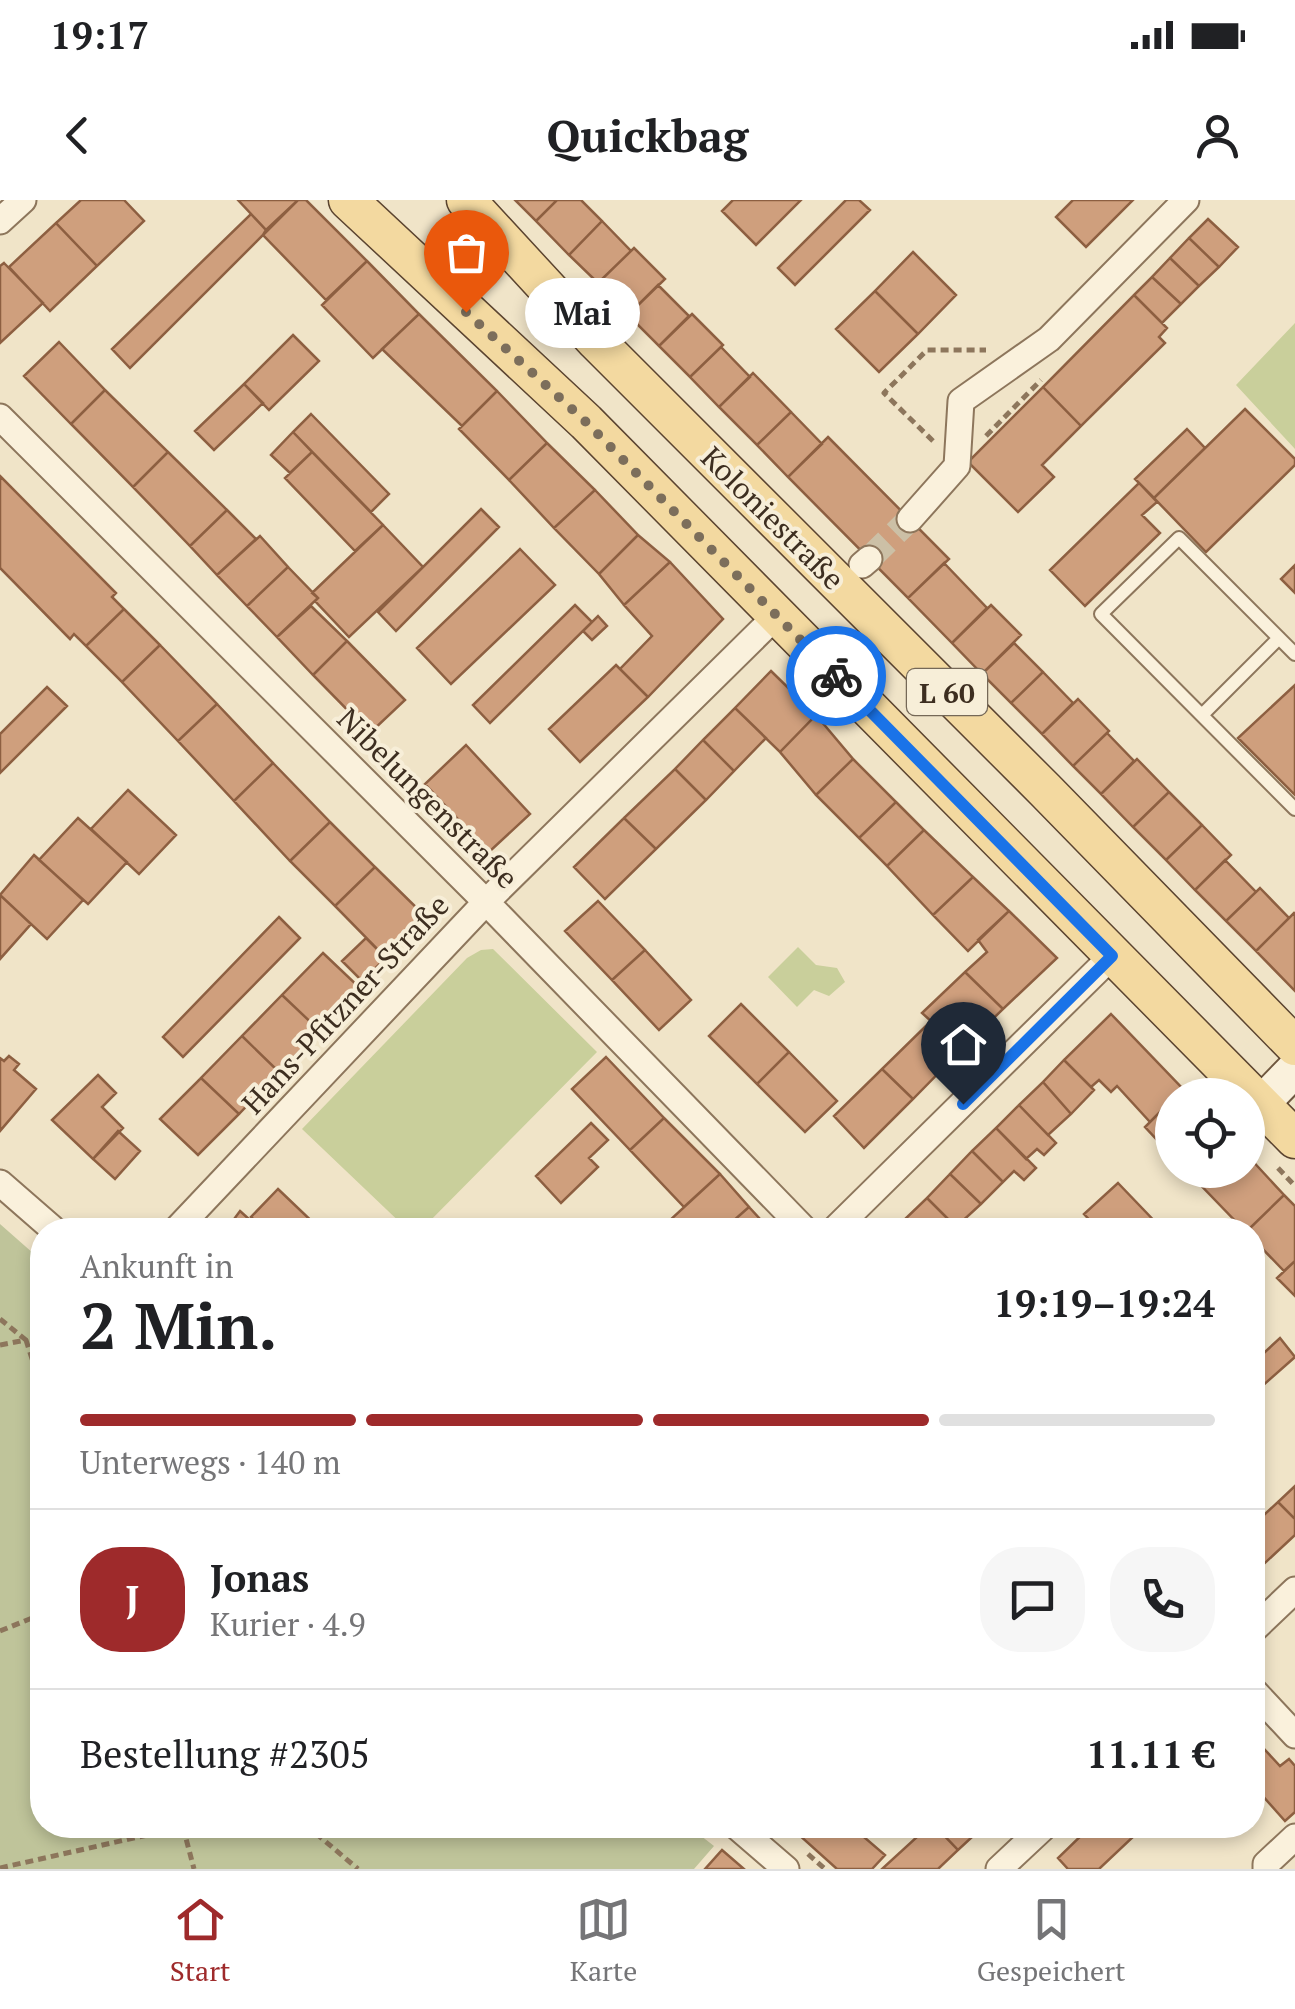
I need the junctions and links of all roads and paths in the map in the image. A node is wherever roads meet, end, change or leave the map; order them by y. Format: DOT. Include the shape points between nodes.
graph roads {
  1 [pos="23,200"];
  2 [pos="348,200"];
  3 [pos="466,200"];
  4 [pos="1186,200"];
  5 [pos="0,221"];
  6 [pos="0,417"];
  7 [pos="910,519"];
  8 [pos="776,615"];
  9 [pos="1279,638"];
  10 [pos="1295,654"];
  11 [pos="1202,715"];
  12 [pos="1295,809"];
  13 [pos="486,902"];
  14 [pos="1112,956"];
  15 [pos="1295,1046"];
  16 [pos="1295,1069"];
  17 [pos="1235,1078"];
  18 [pos="1265,1100"];
  19 [pos="1265,1108"];
  20 [pos="1295,1138"];
  21 [pos="0,1182"];
  22 [pos="40,1218"];
  23 [pos="187,1218"];
  24 [pos="793,1218"];
  25 [pos="846,1218"];
  26 [pos="0,1319"];
  27 [pos="26,1340"];
  28 [pos="30,1344"];
  29 [pos="0,1346"];
  30 [pos="30,1352"];
  31 [pos="1295,1590"];
  32 [pos="30,1619"];
  33 [pos="1265,1619"];
  34 [pos="0,1632"];
  35 [pos="1265,1703"];
  36 [pos="1295,1735"];
  37 [pos="1295,1837"];
  38 [pos="134,1838"];
  39 [pos="186,1838"];
  40 [pos="321,1838"];
  41 [pos="750,1838"];
  42 [pos="1032,1838"];
  43 [pos="0,1868"];
  44 [pos="194,1869"];
  45 [pos="358,1869"];
  46 [pos="786,1869"];
  47 [pos="998,1869"];
  48 [pos="1266,1869"];
  1 -- 5 [label="street"];
  2 -- 8 [label="main road, L 60" via="586,422"];
  3 -- 15 [label="main road, Koloniestraße / L 60" via="608,354"];
  4 -- 7 [label="street" via="1050,339 961,401 958,466"];
  6 -- 13 [label="street, Nibelungenstraße"];
  8 -- 13 [label="street, Hans-Pfitzner-Straße"];
  8 -- 14 [label="main road, L 60"];
  9 -- 10 [label="lane"];
  9 -- 11 [label="lane"];
  9 -- 11 [label="lane" via="1179,538 1114,601 1102,614"];
  11 -- 12 [label="lane"];
  13 -- 23 [label="street, Hans-Pfitzner-Straße"];
  13 -- 24 [label="street, Nibelungenstraße"];
  14 -- 17 [label="main road, L 60"];
  14 -- 25 [label="street"];
  16 -- 18 [label="street"];
  19 -- 20 [label="main road, L 60"];
  21 -- 22 [label="street"];
  26 -- 27 [label="path"];
  27 -- 28 [label="path"];
  27 -- 29 [label="path"];
  27 -- 30 [label="path"];
  31 -- 33 [label="street"];
  32 -- 34 [label="path"];
  35 -- 36 [label="street"];
  37 -- 48 [label="street"];
  38 -- 43 [label="path"];
  39 -- 44 [label="path"];
  40 -- 45 [label="path"];
  41 -- 46 [label="street"];
  42 -- 47 [label="street"];
}
